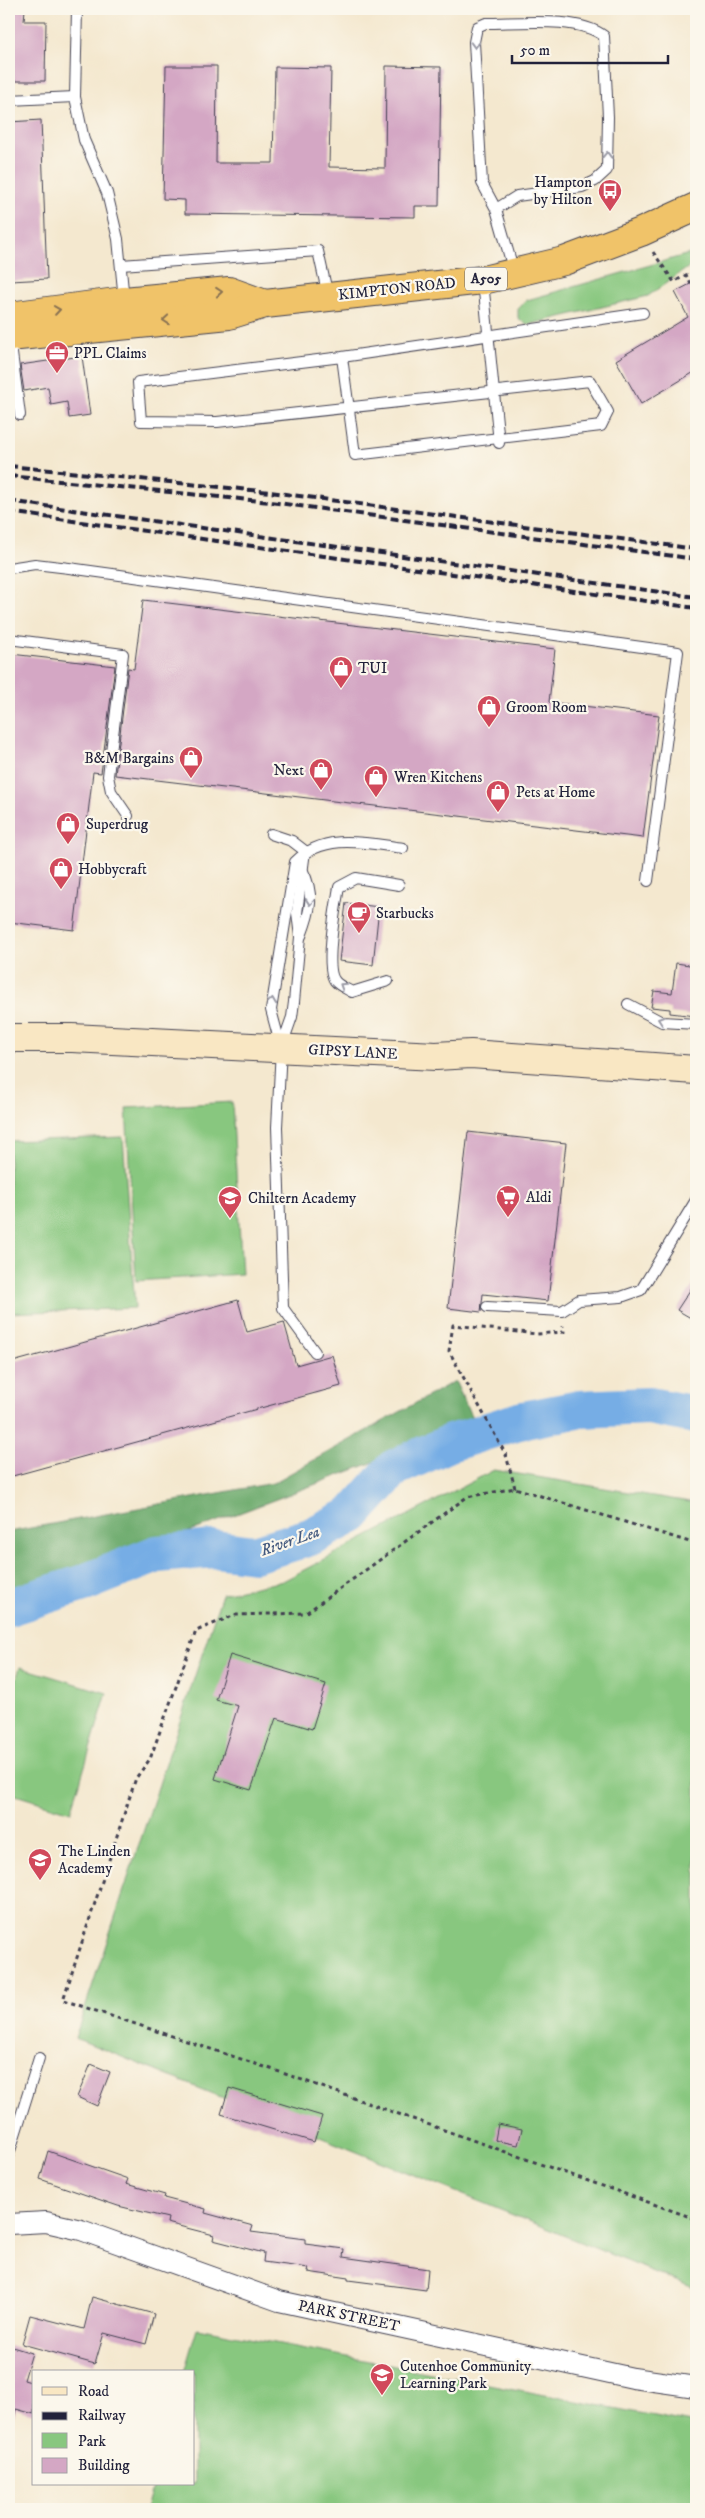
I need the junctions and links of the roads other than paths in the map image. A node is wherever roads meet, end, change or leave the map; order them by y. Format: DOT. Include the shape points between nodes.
graph roads {
  1 [pos="77,9"];
  2 [pos="75,97"];
  3 [pos="9,100"];
  4 [pos="696,207"];
  5 [pos="496,209"];
  6 [pos="121,265"];
  7 [pos="515,272"];
  8 [pos="483,280"];
  9 [pos="328,297"];
  10 [pos="125,312"];
  11 [pos="642,313"];
  12 [pos="9,316"];
  13 [pos="490,336"];
  14 [pos="9,337"];
  15 [pos="342,357"];
  16 [pos="494,391"];
  17 [pos="349,407"];
  18 [pos="20,415"];
  19 [pos="499,442"];
  20 [pos="9,568"];
  21 [pos="9,639"];
  22 [pos="128,816"];
  23 [pos="271,834"];
  24 [pos="403,848"];
  25 [pos="305,851"];
  26 [pos="648,880"];
  27 [pos="399,885"];
  28 [pos="388,981"];
  29 [pos="628,1004"];
  30 [pos="696,1024"];
  31 [pos="9,1038"];
  32 [pos="281,1048"];
  33 [pos="696,1070"];
  34 [pos="696,1200"];
  35 [pos="487,1307"];
  36 [pos="315,1352"];
  37 [pos="39,2058"];
  38 [pos="9,2154"];
  39 [pos="9,2224"];
  40 [pos="696,2387"];
  1 -- 2 [label="lane"];
  2 -- 3 [label="lane"];
  2 -- 6 [label="lane" via="84,140 107,193"];
  4 -- 7 [label="highway, KIMPTON ROAD / A505" via="564,261"];
  5 -- 5 [label="lane, one-way" via="518,196 582,187 595,182 607,170 604,36 593,28 566,24 486,23 477,27 474,42 482,183"];
  5 -- 7 [label="lane"];
  6 -- 9 [label="lane" via="318,251"];
  6 -- 10 [label="lane"];
  7 -- 8 [label="highway, KIMPTON ROAD / A505"];
  8 -- 9 [label="highway, KIMPTON ROAD / A505"];
  8 -- 13 [label="lane"];
  9 -- 10 [label="highway, KIMPTON ROAD / A505" via="265,304 229,291"];
  12 -- 10 [label="highway, KIMPTON ROAD / A505, one-way"];
  10 -- 14 [label="highway, KIMPTON ROAD / A505"];
  11 -- 13 [label="lane"];
  13 -- 15 [label="lane"];
  13 -- 16 [label="lane"];
  14 -- 18 [label="lane"];
  15 -- 17 [label="lane"];
  15 -- 17 [label="lane" via="138,382 141,421 217,422"];
  16 -- 17 [label="lane"];
  16 -- 19 [label="lane"];
  16 -- 19 [label="lane" via="590,381 608,412 601,426"];
  17 -- 19 [label="lane" via="355,454"];
  20 -- 26 [label="lane" via="35,564 69,568 678,652"];
  21 -- 22 [label="lane" via="122,654 108,776 112,792"];
  23 -- 25 [label="lane" via="292,841"];
  24 -- 25 [label="lane" via="340,842"];
  25 -- 32 [label="lane, one-way" via="302,868 311,886 308,915 300,937 292,1016"];
  32 -- 25 [label="lane, one-way" via="271,1010 295,862"];
  28 -- 27 [label="lane, one-way" via="352,992 335,981 330,970 334,915 339,887 356,878"];
  30 -- 29 [label="lane, one-way" via="662,1022"];
  31 -- 32 [label="main road, GIPSY LANE"];
  32 -- 33 [label="main road, GIPSY LANE" via="436,1056 471,1054"];
  32 -- 36 [label="lane" via="277,1127 283,1308"];
  34 -- 35 [label="lane" via="641,1290 621,1297 579,1300 562,1311"];
  37 -- 38 [label="lane"];
  39 -- 40 [label="street, PARK STREET" via="46,2222 81,2230 280,2301 633,2378"];
}
